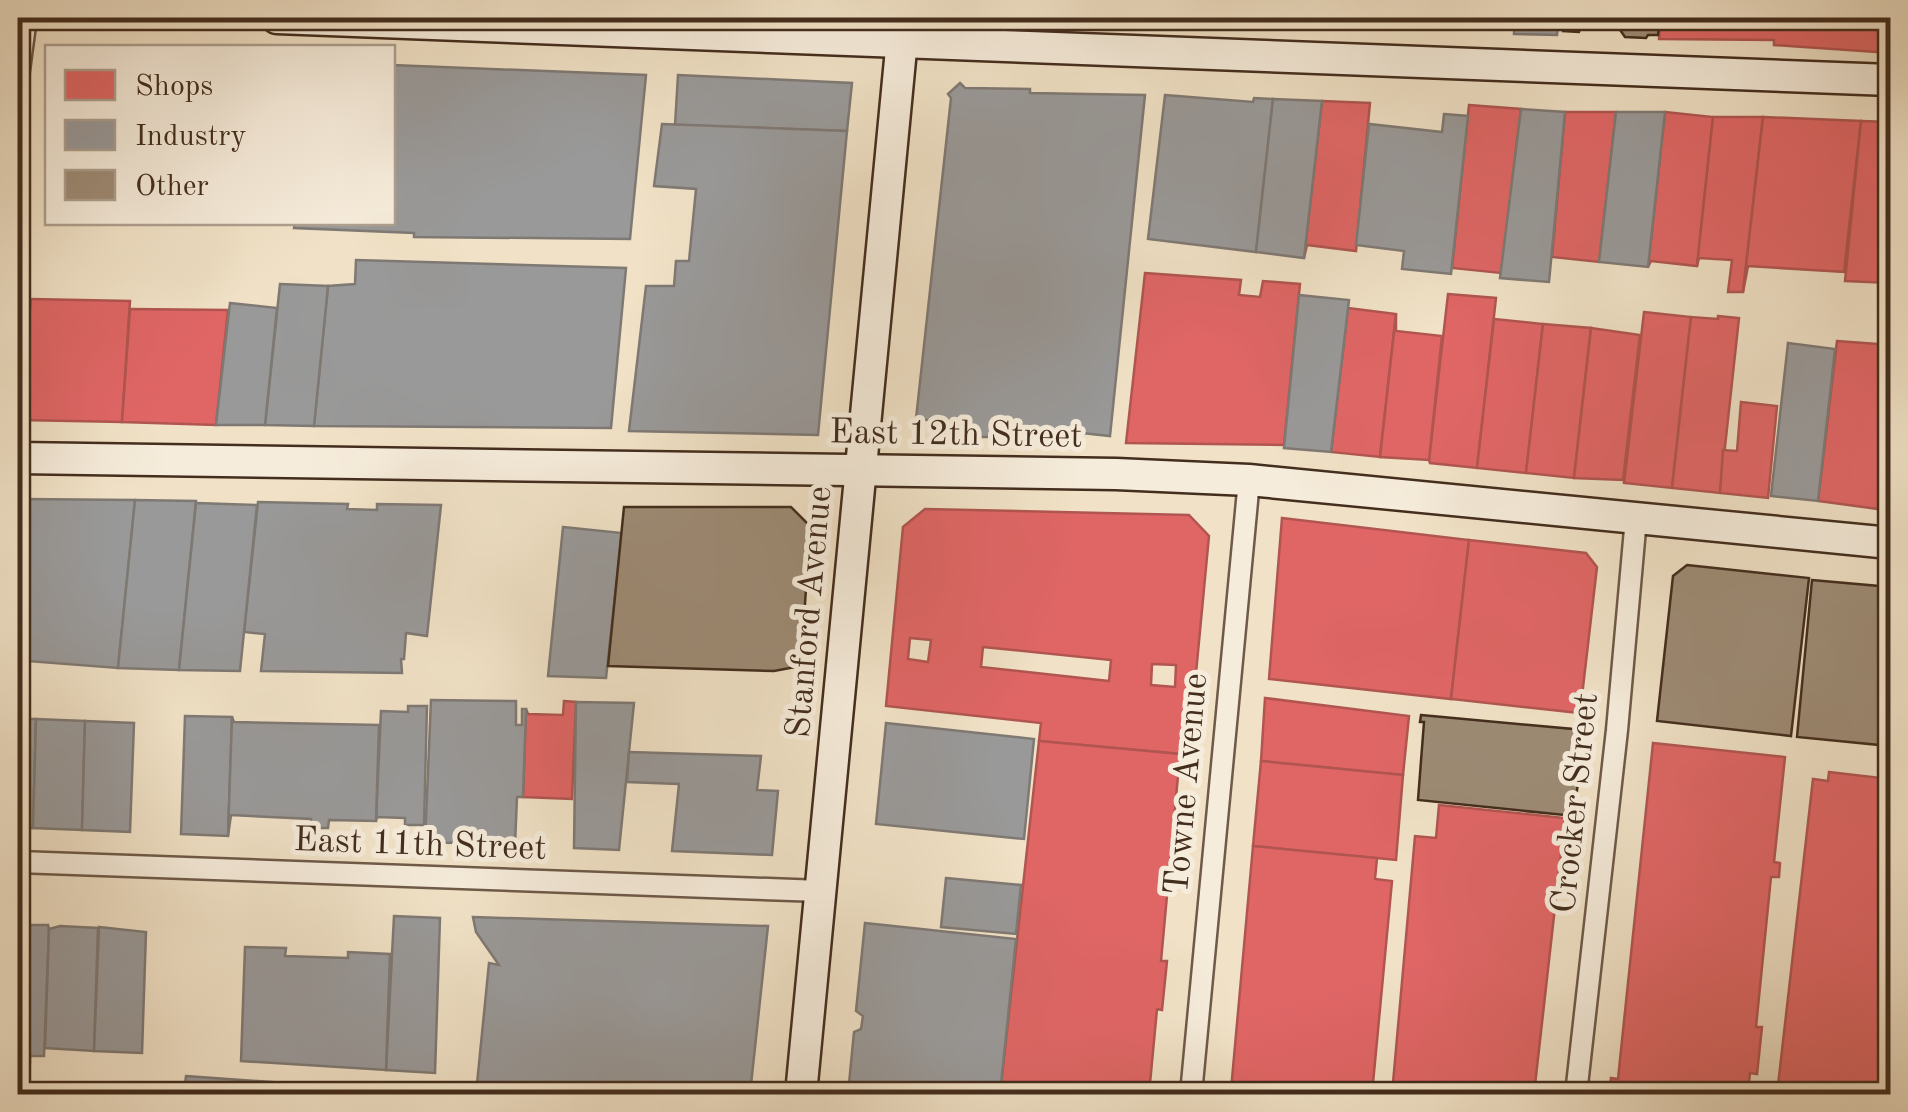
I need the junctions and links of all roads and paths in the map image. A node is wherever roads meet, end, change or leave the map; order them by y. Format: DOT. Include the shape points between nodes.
graph roads {
  1 [pos="26,18"];
  2 [pos="276,18"];
  3 [pos="902,29"];
  4 [pos="18,77"];
  5 [pos="1890,80"];
  6 [pos="18,458"];
  7 [pos="860,471"];
  8 [pos="1248,480"];
  9 [pos="1636,518"];
  10 [pos="1890,544"];
  11 [pos="18,862"];
  12 [pos="820,891"];
  13 [pos="801,1094"];
  14 [pos="1190,1094"];
  15 [pos="1576,1094"];
  1 -- 4 [label="street"];
  2 -- 3 [label="street"];
  3 -- 5 [label="street"];
  3 -- 7 [label="street, Stanford Avenue"];
  6 -- 7 [label="street, East 12th Street"];
  7 -- 8 [label="street, East 12th Street"];
  7 -- 12 [label="street, Stanford Avenue"];
  8 -- 9 [label="street, East 12th Street"];
  8 -- 14 [label="street, Towne Avenue"];
  9 -- 10 [label="street, East 12th Street"];
  9 -- 15 [label="street, Crocker Street"];
  11 -- 12 [label="street, East 11th Street"];
  12 -- 13 [label="street, Stanford Avenue"];
}
